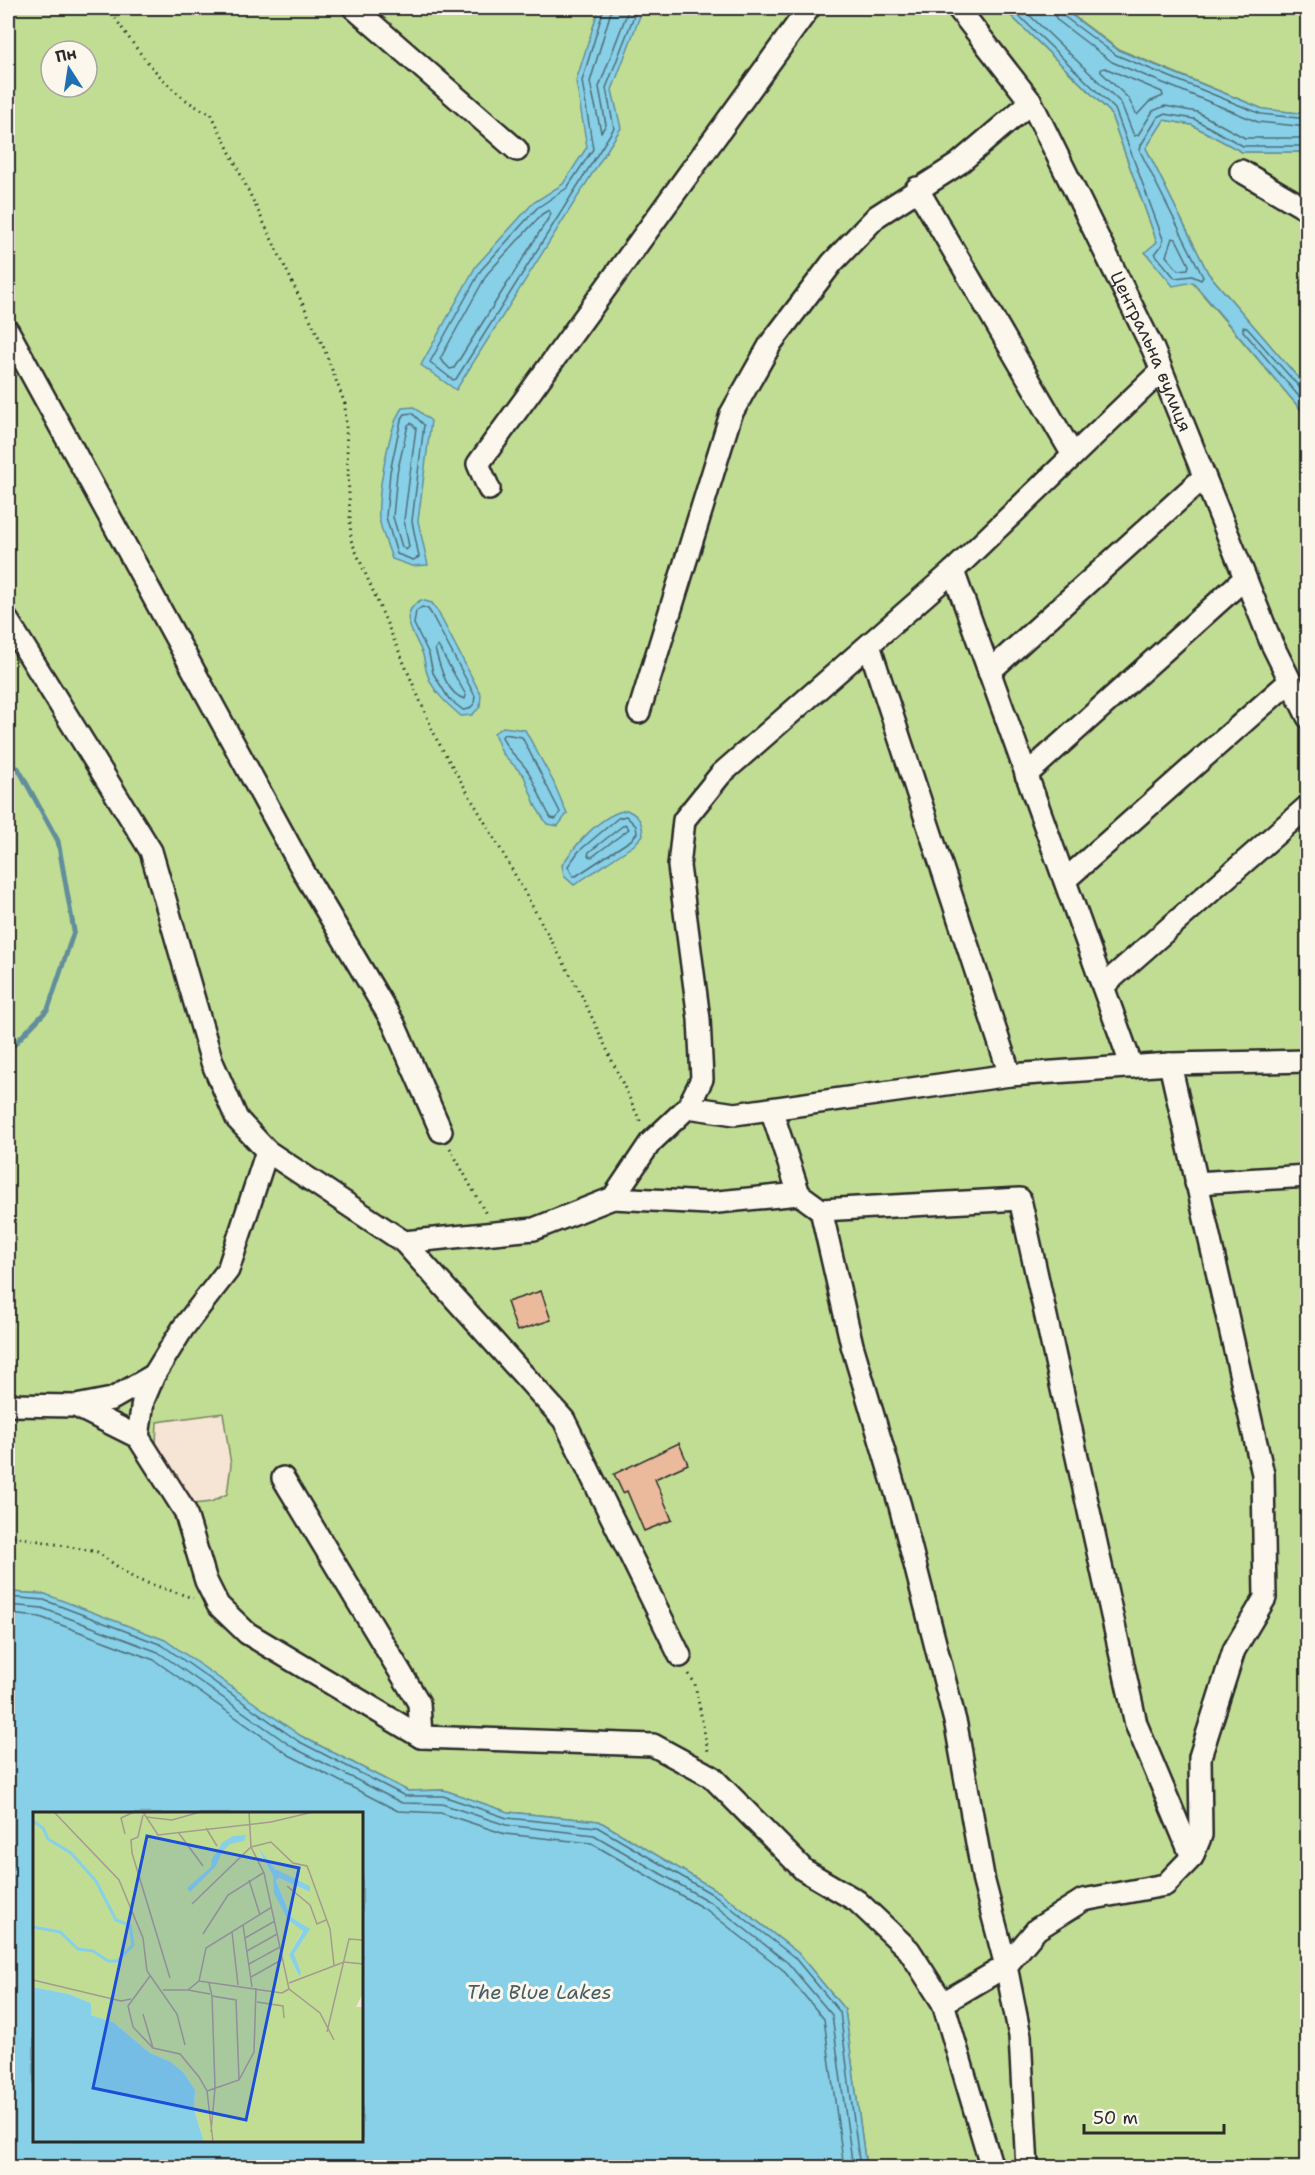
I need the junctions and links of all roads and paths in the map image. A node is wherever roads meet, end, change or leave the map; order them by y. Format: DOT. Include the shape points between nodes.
graph roads {
  1 [pos="109,8"];
  2 [pos="354,8"];
  3 [pos="809,8"];
  4 [pos="958,8"];
  5 [pos="1031,102"];
  6 [pos="517,150"];
  7 [pos="1241,171"];
  8 [pos="917,188"];
  9 [pos="1308,210"];
  10 [pos="8,331"];
  11 [pos="1161,371"];
  12 [pos="1073,455"];
  13 [pos="1204,477"];
  14 [pos="489,489"];
  15 [pos="953,571"];
  16 [pos="1245,578"];
  17 [pos="8,621"];
  18 [pos="869,645"];
  19 [pos="989,672"];
  20 [pos="1290,681"];
  21 [pos="639,712"];
  22 [pos="1308,717"];
  23 [pos="1026,775"];
  24 [pos="1308,806"];
  25 [pos="1065,880"];
  26 [pos="1103,986"];
  27 [pos="1308,1061"];
  28 [pos="1170,1064"];
  29 [pos="1132,1067"];
  30 [pos="1010,1075"];
  31 [pos="688,1107"];
  32 [pos="771,1109"];
  33 [pos="441,1131"];
  34 [pos="650,1143"];
  35 [pos="267,1151"];
  36 [pos="1308,1176"];
  37 [pos="1196,1183"];
  38 [pos="799,1194"];
  39 [pos="613,1198"];
  40 [pos="820,1210"];
  41 [pos="498,1234"];
  42 [pos="404,1242"];
  43 [pos="154,1375"];
  44 [pos="8,1405"];
  45 [pos="76,1406"];
  46 [pos="138,1437"];
  47 [pos="283,1478"];
  48 [pos="8,1535"];
  49 [pos="218,1605"];
  50 [pos="680,1656"];
  51 [pos="421,1737"];
  52 [pos="712,1778"];
  53 [pos="1192,1857"];
  54 [pos="1006,1966"];
  55 [pos="943,2003"];
  56 [pos="992,2168"];
  57 [pos="1027,2168"];
  1 -- 34 [label="path" via="142,57 195,109 211,113 265,221 323,346 345,404 351,540 437,740 581,994"];
  2 -- 6 [label="street"];
  3 -- 14 [label="street" via="478,464"];
  4 -- 5 [label="street, Центральна вулиця"];
  5 -- 8 [label="street" via="958,164"];
  5 -- 11 [label="street, Центральна вулиця"];
  7 -- 9 [label="street"];
  8 -- 12 [label="street"];
  8 -- 21 [label="street" via="877,216 832,263 771,343 731,414"];
  10 -- 33 [label="street" via="306,876 394,1024"];
  11 -- 12 [label="street"];
  11 -- 13 [label="street, Центральна вулиця"];
  12 -- 15 [label="street"];
  13 -- 16 [label="street, Центральна вулиця"];
  13 -- 19 [label="street"];
  15 -- 18 [label="street"];
  15 -- 19 [label="street"];
  16 -- 20 [label="street, Центральна вулиця"];
  16 -- 23 [label="street"];
  17 -- 35 [label="street" via="151,852 212,1062 237,1119"];
  18 -- 30 [label="street"];
  18 -- 31 [label="street" via="721,774 684,820 679,866 699,1019 702,1079"];
  19 -- 23 [label="street"];
  20 -- 22 [label="street, Центральна вулиця"];
  20 -- 25 [label="street"];
  23 -- 25 [label="street"];
  24 -- 26 [label="street"];
  25 -- 26 [label="street"];
  26 -- 29 [label="street"];
  27 -- 28 [label="street"];
  28 -- 29 [label="street"];
  28 -- 37 [label="street"];
  29 -- 30 [label="street"];
  30 -- 32 [label="street"];
  31 -- 32 [label="street" via="735,1114"];
  31 -- 34 [label="street"];
  32 -- 38 [label="street"];
  33 -- 41 [label="path"];
  34 -- 39 [label="street"];
  35 -- 42 [label="street"];
  35 -- 43 [label="street" via="228,1270 183,1328"];
  36 -- 37 [label="street"];
  37 -- 53 [label="street" via="1263,1474 1265,1598 1234,1650 1200,1757 1201,1835"];
  38 -- 39 [label="street" via="708,1203"];
  38 -- 40 [label="street"];
  39 -- 41 [label="street" via="534,1229"];
  40 -- 53 [label="street" via="1020,1199 1136,1724"];
  40 -- 54 [label="street" via="852,1345 900,1506 956,1725 984,1882"];
  41 -- 42 [label="street"];
  42 -- 50 [label="street" via="564,1420"];
  43 -- 45 [label="street" via="112,1399"];
  43 -- 46 [label="street" via="142,1401"];
  44 -- 45 [label="street"];
  45 -- 46 [label="street"];
  46 -- 49 [label="street" via="185,1511 206,1581"];
  47 -- 51 [label="street" via="419,1703"];
  48 -- 49 [label="path" via="97,1552 135,1579"];
  49 -- 51 [label="street" via="247,1633"];
  50 -- 52 [label="path" via="695,1684"];
  51 -- 52 [label="street" via="653,1745"];
  52 -- 55 [label="street" via="804,1870 857,1901 909,1950"];
  53 -- 54 [label="street" via="1165,1885 1083,1900 1037,1929"];
  54 -- 55 [label="street"];
  54 -- 57 [label="street" via="1020,2036"];
  55 -- 56 [label="street"];
}
